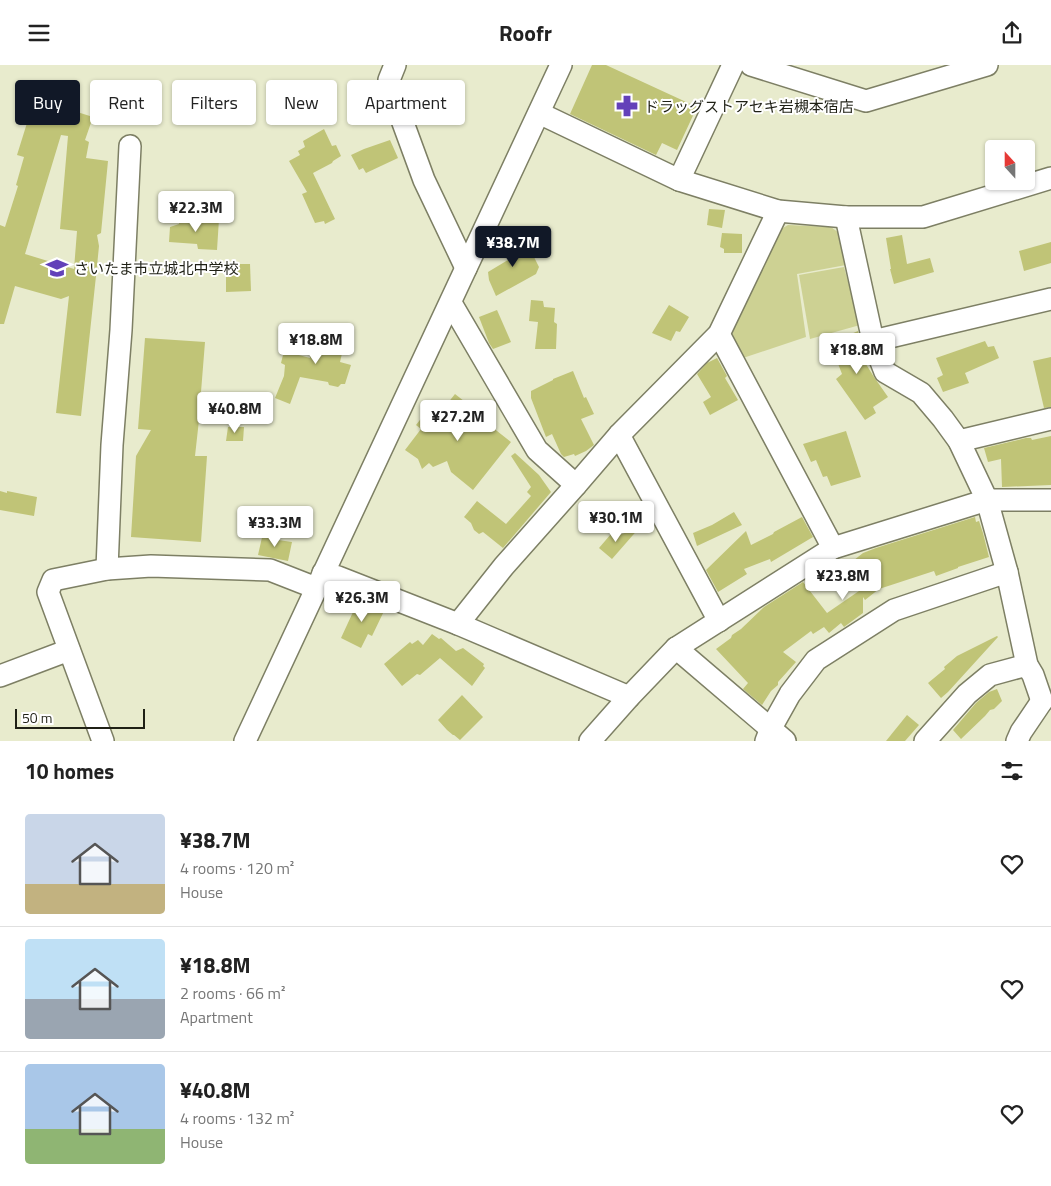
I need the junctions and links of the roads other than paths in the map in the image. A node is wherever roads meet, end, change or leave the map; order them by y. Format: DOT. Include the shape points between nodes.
graph roads {
  1 [pos="395,65"];
  2 [pos="561,65"];
  3 [pos="733,65"];
  4 [pos="751,65"];
  5 [pos="987,65"];
  6 [pos="538,113"];
  7 [pos="130,146"];
  8 [pos="1051,178"];
  9 [pos="679,180"];
  10 [pos="778,211"];
  11 [pos="846,217"];
  12 [pos="466,268"];
  13 [pos="1051,299"];
  14 [pos="451,303"];
  15 [pos="719,334"];
  16 [pos="873,341"];
  17 [pos="1051,419"];
  18 [pos="619,435"];
  19 [pos="959,441"];
  20 [pos="576,485"];
  21 [pos="987,500"];
  22 [pos="1051,500"];
  23 [pos="833,548"];
  24 [pos="107,569"];
  25 [pos="1006,572"];
  26 [pos="319,581"];
  27 [pos="719,621"];
  28 [pos="458,624"];
  29 [pos="676,648"];
  30 [pos="69,650"];
  31 [pos="1027,665"];
  32 [pos="0,676"];
  33 [pos="629,697"];
  34 [pos="1046,701"];
  35 [pos="774,737"];
  36 [pos="103,741"];
  37 [pos="245,741"];
  38 [pos="590,741"];
  39 [pos="924,741"];
  40 [pos="1017,741"];
  1 -- 12 [label="street" via="389,80 395,101 424,180"];
  2 -- 6 [label="street"];
  3 -- 9 [label="street"];
  4 -- 5 [label="street" via="866,101"];
  6 -- 9 [label="street"];
  6 -- 12 [label="street"];
  7 -- 24 [label="street"];
  8 -- 11 [label="street" via="924,217"];
  9 -- 10 [label="street"];
  10 -- 11 [label="street"];
  10 -- 15 [label="street"];
  11 -- 16 [label="street"];
  12 -- 14 [label="street"];
  13 -- 16 [label="street"];
  14 -- 20 [label="street" via="537,451"];
  14 -- 26 [label="street"];
  15 -- 18 [label="street"];
  15 -- 23 [label="street"];
  16 -- 19 [label="street" via="885,372 921,393"];
  17 -- 19 [label="street"];
  18 -- 20 [label="street"];
  18 -- 27 [label="street"];
  19 -- 21 [label="street"];
  20 -- 28 [label="street"];
  21 -- 22 [label="street"];
  21 -- 23 [label="street"];
  21 -- 25 [label="street"];
  23 -- 27 [label="street"];
  24 -- 26 [label="street" via="151,566 270,570"];
  24 -- 30 [label="street" via="52,579 48,591"];
  25 -- 31 [label="street"];
  25 -- 35 [label="street" via="894,610 816,660 790,694"];
  26 -- 28 [label="street" via="338,577"];
  26 -- 37 [label="street"];
  27 -- 29 [label="street"];
  28 -- 33 [label="street"];
  29 -- 33 [label="street"];
  29 -- 35 [label="street"];
  30 -- 32 [label="street"];
  30 -- 36 [label="street"];
  31 -- 34 [label="street"];
  31 -- 39 [label="street" via="990,675 967,694"];
  33 -- 38 [label="street"];
  34 -- 40 [label="street" via="1021,731"];
}
